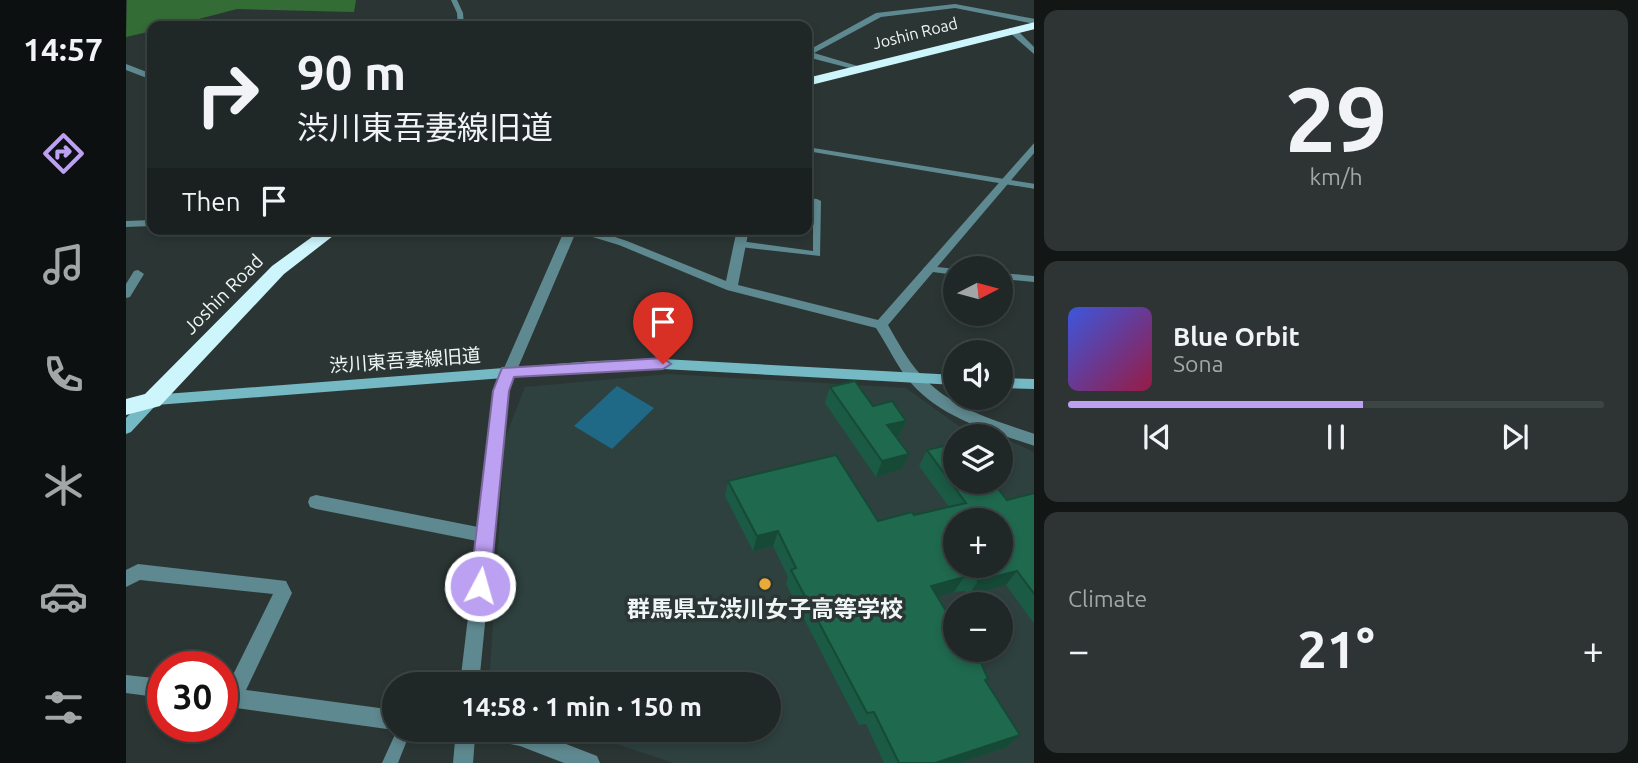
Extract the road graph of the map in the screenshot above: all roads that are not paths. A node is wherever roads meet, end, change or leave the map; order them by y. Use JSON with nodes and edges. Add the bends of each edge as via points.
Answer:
{"nodes":[{"id":1,"x":454,"y":0,"type":"edge"},
{"id":2,"x":947,"y":0,"type":"edge"},
{"id":3,"x":955,"y":6,"type":"junction"},
{"id":4,"x":1034,"y":8,"type":"edge"},
{"id":5,"x":461,"y":21,"type":"edge"},
{"id":6,"x":1034,"y":22,"type":"edge"},
{"id":7,"x":1012,"y":30,"type":"junction"},
{"id":8,"x":812,"y":51,"type":"edge"},
{"id":9,"x":1034,"y":53,"type":"edge"},
{"id":10,"x":812,"y":55,"type":"edge"},
{"id":11,"x":126,"y":67,"type":"edge"},
{"id":12,"x":858,"y":69,"type":"junction"},
{"id":13,"x":147,"y":75,"type":"edge"},
{"id":14,"x":812,"y":81,"type":"edge"},
{"id":15,"x":1034,"y":145,"type":"edge"},
{"id":16,"x":812,"y":150,"type":"edge"},
{"id":17,"x":1005,"y":182,"type":"junction"},
{"id":18,"x":1034,"y":187,"type":"edge"},
{"id":19,"x":812,"y":200,"type":"edge"},
{"id":20,"x":147,"y":217,"type":"edge"},
{"id":21,"x":147,"y":223,"type":"edge"},
{"id":22,"x":129,"y":224,"type":"edge"},
{"id":23,"x":326,"y":235,"type":"edge"},
{"id":24,"x":568,"y":235,"type":"edge"},
{"id":25,"x":598,"y":235,"type":"edge"},
{"id":26,"x":742,"y":235,"type":"edge"},
{"id":27,"x":740,"y":244,"type":"junction"},
{"id":28,"x":928,"y":269,"type":"junction"},
{"id":29,"x":943,"y":271,"type":"edge"},
{"id":30,"x":138,"y":274,"type":"dead end"},
{"id":31,"x":1013,"y":277,"type":"edge"},
{"id":32,"x":1034,"y":279,"type":"edge"},
{"id":33,"x":731,"y":287,"type":"junction"},
{"id":34,"x":126,"y":294,"type":"edge"},
{"id":35,"x":881,"y":325,"type":"junction"},
{"id":36,"x":508,"y":372,"type":"junction"},
{"id":37,"x":915,"y":378,"type":"junction"},
{"id":38,"x":943,"y":379,"type":"edge"},
{"id":39,"x":1013,"y":383,"type":"edge"},
{"id":40,"x":1034,"y":384,"type":"edge"},
{"id":41,"x":126,"y":399,"type":"edge"},
{"id":42,"x":152,"y":400,"type":"junction"},
{"id":43,"x":126,"y":407,"type":"edge"},
{"id":44,"x":126,"y":428,"type":"edge"},
{"id":45,"x":1034,"y":440,"type":"edge"},
{"id":46,"x":316,"y":502,"type":"dead end"},
{"id":47,"x":486,"y":536,"type":"junction"},
{"id":48,"x":126,"y":579,"type":"edge"},
{"id":49,"x":471,"y":672,"type":"edge"},
{"id":50,"x":238,"y":677,"type":"edge"},
{"id":51,"x":126,"y":684,"type":"edge"},
{"id":52,"x":147,"y":687,"type":"edge"},
{"id":53,"x":238,"y":699,"type":"edge"},
{"id":54,"x":382,"y":718,"type":"edge"},
{"id":55,"x":399,"y":742,"type":"edge"},
{"id":56,"x":465,"y":742,"type":"edge"},
{"id":57,"x":536,"y":742,"type":"edge"},
{"id":58,"x":390,"y":763,"type":"edge"},
{"id":59,"x":463,"y":763,"type":"edge"},
{"id":60,"x":590,"y":763,"type":"edge"}],
"edges":[{"from":1,"to":5,"type":"lane"},
{"from":2,"to":3,"type":"street"},
{"from":3,"to":6,"type":"street"},
{"from":3,"to":8,"type":"street","via":[[879,15]]},
{"from":4,"to":6,"type":"street","via":[[1028,15]]},
{"from":6,"to":7,"type":"highway","name":"Joshin Road"},
{"from":7,"to":9,"type":"street"},
{"from":7,"to":12,"type":"highway","name":"Joshin Road"},
{"from":10,"to":12,"type":"street"},
{"from":11,"to":13,"type":"street"},
{"from":12,"to":14,"type":"highway","name":"Joshin Road"},
{"from":15,"to":17,"type":"street"},
{"from":16,"to":17,"type":"lane"},
{"from":17,"to":18,"type":"lane"},
{"from":17,"to":28,"type":"street"},
{"from":19,"to":27,"type":"lane","via":[[817,201],[817,254]]},
{"from":20,"to":22,"type":"street"},
{"from":21,"to":22,"type":"street"},
{"from":23,"to":42,"type":"highway","name":"Joshin Road","via":[[278,270]]},
{"from":24,"to":36,"type":"street"},
{"from":25,"to":33,"type":"street"},
{"from":26,"to":27,"type":"street"},
{"from":27,"to":33,"type":"street"},
{"from":28,"to":29,"type":"lane"},
{"from":28,"to":35,"type":"street"},
{"from":30,"to":34,"type":"street"},
{"from":31,"to":32,"type":"lane"},
{"from":33,"to":35,"type":"street"},
{"from":35,"to":37,"type":"street"},
{"from":36,"to":37,"type":"street","name":"渋川東吾妻線旧道","via":[[663,364]]},
{"from":36,"to":42,"type":"street","name":"渋川東吾妻線旧道"},
{"from":36,"to":47,"type":"street","via":[[501,391]]},
{"from":37,"to":38,"type":"street","name":"渋川東吾妻線旧道"},
{"from":37,"to":45,"type":"street","via":[[954,411]]},
{"from":39,"to":40,"type":"street"},
{"from":41,"to":42,"type":"highway"},
{"from":42,"to":43,"type":"highway"},
{"from":42,"to":44,"type":"street"},
{"from":46,"to":47,"type":"street"},
{"from":47,"to":49,"type":"street"},
{"from":48,"to":50,"type":"street","via":[[138,572],[280,587],[283,593]]},
{"from":51,"to":52,"type":"street"},
{"from":53,"to":54,"type":"street"},
{"from":55,"to":58,"type":"lane"},
{"from":56,"to":59,"type":"street"},
{"from":57,"to":60,"type":"street"}]}
